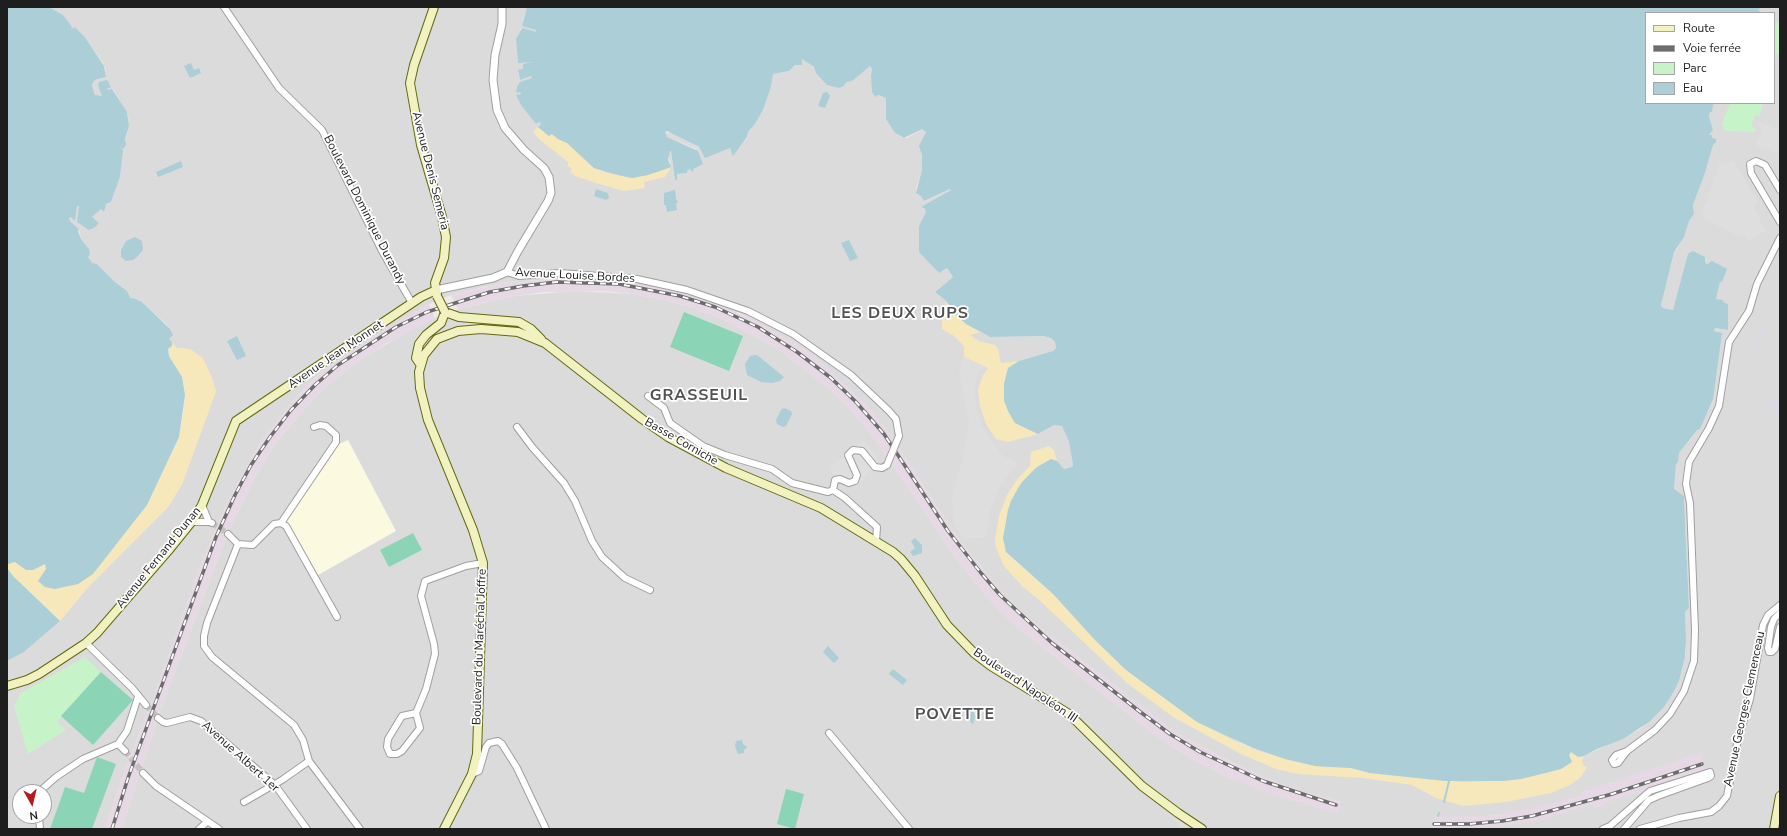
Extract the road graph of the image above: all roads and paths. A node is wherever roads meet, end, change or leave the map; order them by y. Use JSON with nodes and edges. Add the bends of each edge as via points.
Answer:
{"nodes":[{"id":1,"x":224,"y":7,"type":"edge"},
{"id":2,"x":434,"y":7,"type":"edge"},
{"id":3,"x":502,"y":7,"type":"edge"},
{"id":4,"x":1780,"y":190,"type":"edge"},
{"id":5,"x":1780,"y":222,"type":"edge"},
{"id":6,"x":1780,"y":238,"type":"edge"},
{"id":7,"x":507,"y":272,"type":"junction"},
{"id":8,"x":437,"y":293,"type":"junction"},
{"id":9,"x":412,"y":303,"type":"junction"},
{"id":10,"x":447,"y":315,"type":"junction"},
{"id":11,"x":505,"y":320,"type":"junction"},
{"id":12,"x":510,"y":331,"type":"junction"},
{"id":13,"x":545,"y":343,"type":"junction"},
{"id":14,"x":420,"y":364,"type":"junction"},
{"id":15,"x":648,"y":396,"type":"dead end"},
{"id":16,"x":236,"y":421,"type":"joint"},
{"id":17,"x":314,"y":427,"type":"dead end"},
{"id":18,"x":517,"y":427,"type":"dead end"},
{"id":19,"x":833,"y":490,"type":"junction"},
{"id":20,"x":202,"y":505,"type":"junction"},
{"id":21,"x":191,"y":522,"type":"junction"},
{"id":22,"x":281,"y":523,"type":"junction"},
{"id":23,"x":228,"y":534,"type":"tunnel mouth"},
{"id":24,"x":876,"y":541,"type":"junction"},
{"id":25,"x":238,"y":544,"type":"junction"},
{"id":26,"x":483,"y":563,"type":"junction"},
{"id":27,"x":915,"y":576,"type":"joint"},
{"id":28,"x":650,"y":590,"type":"dead end"},
{"id":29,"x":1780,"y":605,"type":"edge"},
{"id":30,"x":1780,"y":613,"type":"edge"},
{"id":31,"x":337,"y":617,"type":"dead end"},
{"id":32,"x":1780,"y":627,"type":"edge"},
{"id":33,"x":86,"y":643,"type":"junction"},
{"id":34,"x":7,"y":686,"type":"edge"},
{"id":35,"x":138,"y":697,"type":"junction"},
{"id":36,"x":146,"y":705,"type":"tunnel mouth"},
{"id":37,"x":416,"y":713,"type":"junction"},
{"id":38,"x":158,"y":718,"type":"tunnel mouth"},
{"id":39,"x":829,"y":733,"type":"dead end"},
{"id":40,"x":118,"y":744,"type":"junction"},
{"id":41,"x":125,"y":751,"type":"tunnel mouth"},
{"id":42,"x":1627,"y":751,"type":"dead end"},
{"id":43,"x":309,"y":761,"type":"junction"},
{"id":44,"x":143,"y":773,"type":"tunnel mouth"},
{"id":45,"x":472,"y":774,"type":"junction"},
{"id":46,"x":48,"y":784,"type":"edge"},
{"id":47,"x":275,"y":785,"type":"junction"},
{"id":48,"x":1780,"y":796,"type":"edge"},
{"id":49,"x":244,"y":802,"type":"dead end"},
{"id":50,"x":207,"y":822,"type":"junction"},
{"id":51,"x":199,"y":829,"type":"edge"},
{"id":52,"x":218,"y":829,"type":"edge"},
{"id":53,"x":307,"y":829,"type":"edge"},
{"id":54,"x":360,"y":829,"type":"edge"},
{"id":55,"x":444,"y":829,"type":"edge"},
{"id":56,"x":546,"y":829,"type":"edge"},
{"id":57,"x":909,"y":829,"type":"edge"},
{"id":58,"x":1202,"y":829,"type":"edge"},
{"id":59,"x":1603,"y":829,"type":"edge"},
{"id":60,"x":1624,"y":829,"type":"edge"},
{"id":61,"x":1640,"y":829,"type":"edge"},
{"id":62,"x":1774,"y":829,"type":"edge"}],
"edges":[{"from":1,"to":9,"type":"street","name":"Boulevard Dominique Durandy","via":[[279,88],[322,130],[382,250]]},
{"from":2,"to":8,"type":"main road","name":"Avenue Denis Semeria","via":[[410,83],[421,145],[446,237],[444,258],[436,283]]},
{"from":3,"to":7,"type":"street","via":[[502,24],[495,55],[495,103],[504,128],[544,168],[549,177],[551,193]]},
{"from":4,"to":5,"type":"street","via":[[1765,165],[1756,161],[1750,164],[1751,173]]},
{"from":6,"to":42,"type":"street","via":[[1757,284],[1749,311],[1730,342],[1719,406],[1689,462],[1687,487],[1690,503],[1696,647],[1694,661],[1684,691],[1670,714],[1655,730]]},
{"from":7,"to":8,"type":"street"},
{"from":7,"to":19,"type":"street","name":"Avenue Louise Bordes","bridge":true,"via":[[519,276],[560,273],[637,279],[687,290],[748,311],[793,334],[851,375],[896,419],[899,436],[887,465],[882,468],[875,467],[862,451],[853,450],[848,455],[857,475],[855,481],[849,483],[840,478],[835,480]]},
{"from":8,"to":9,"type":"main road","name":"Avenue Jean Monnet"},
{"from":8,"to":10,"type":"main road","bridge":true},
{"from":9,"to":16,"type":"main road","name":"Avenue Jean Monnet"},
{"from":10,"to":11,"type":"main road"},
{"from":10,"to":14,"type":"main road","name":"Boulevard du Maréchal Joffre","via":[[419,344],[416,358]]},
{"from":11,"to":12,"type":"main road","via":[[510,325]]},
{"from":11,"to":13,"type":"main road","via":[[525,325]]},
{"from":12,"to":13,"type":"main road","name":"Basse Corniche"},
{"from":12,"to":14,"type":"main road","name":"Basse Corniche","via":[[467,330],[445,335],[432,344]]},
{"from":13,"to":24,"type":"main road","name":"Basse Corniche","via":[[642,420],[668,437],[726,468],[821,508]]},
{"from":14,"to":26,"type":"main road","name":"Boulevard du Maréchal Joffre","via":[[419,379],[428,420],[474,530]]},
{"from":15,"to":19,"type":"street","via":[[664,408],[670,423],[703,446],[725,456],[772,469],[792,483],[828,492]]},
{"from":16,"to":20,"type":"main road","name":"Avenue Fernand Dunan"},
{"from":17,"to":22,"type":"street","via":[[326,426],[336,436],[336,442]]},
{"from":18,"to":28,"type":"street","via":[[564,483],[602,557],[625,578]]},
{"from":19,"to":24,"type":"street","via":[[877,527]]},
{"from":20,"to":21,"type":"main road","name":"Avenue Fernand Dunan"},
{"from":20,"to":21,"type":"street","via":[[210,522]]},
{"from":21,"to":33,"type":"main road","name":"Avenue Fernand Dunan"},
{"from":22,"to":25,"type":"street","via":[[274,524],[253,545]]},
{"from":22,"to":31,"type":"street","via":[[286,526]]},
{"from":23,"to":25,"type":"street"},
{"from":24,"to":27,"type":"main road","name":"Basse Corniche","via":[[901,559]]},
{"from":25,"to":43,"type":"street","via":[[207,623],[204,646],[212,657],[294,726],[303,740]]},
{"from":26,"to":37,"type":"street","via":[[466,566],[425,581],[421,596],[435,654],[426,689]]},
{"from":26,"to":45,"type":"main road","name":"Boulevard du Maréchal Joffre","via":[[477,754]]},
{"from":27,"to":58,"type":"main road","name":"Boulevard Napoléon III","via":[[947,624],[974,653],[1069,714],[1142,786]]},
{"from":29,"to":61,"type":"street","name":"Avenue Georges Clemenceau","via":[[1768,615],[1763,625],[1750,700],[1738,739],[1727,796],[1711,812]]},
{"from":30,"to":32,"type":"street","via":[[1771,627],[1769,652],[1775,649]]},
{"from":33,"to":34,"type":"main road","name":"Avenue Fernand Dunan","via":[[40,674]]},
{"from":33,"to":35,"type":"street"},
{"from":35,"to":36,"type":"street"},
{"from":35,"to":40,"type":"street","via":[[127,731]]},
{"from":37,"to":37,"type":"street","via":[[420,728],[402,751],[390,754],[387,747],[388,739],[402,716]]},
{"from":38,"to":47,"type":"street","name":"Avenue Albert 1er","via":[[167,723],[190,717],[201,721]]},
{"from":39,"to":57,"type":"street"},
{"from":40,"to":41,"type":"street"},
{"from":40,"to":46,"type":"street","via":[[83,759]]},
{"from":43,"to":47,"type":"street"},
{"from":43,"to":54,"type":"street"},
{"from":44,"to":50,"type":"street","via":[[156,786]]},
{"from":45,"to":55,"type":"main road","name":"Boulevard du Maréchal Joffre"},
{"from":45,"to":56,"type":"street","via":[[479,772],[489,743],[498,741],[517,768]]},
{"from":47,"to":49,"type":"street"},
{"from":47,"to":53,"type":"street","name":"Avenue Albert 1er"},
{"from":48,"to":62,"type":"main road"},
{"from":50,"to":51,"type":"street"},
{"from":50,"to":52,"type":"street"},
{"from":59,"to":60,"type":"street","name":"Avenue Georges Clemenceau","via":[[1610,826],[1650,791],[1710,772],[1711,776],[1708,778],[1649,800]]}]}
